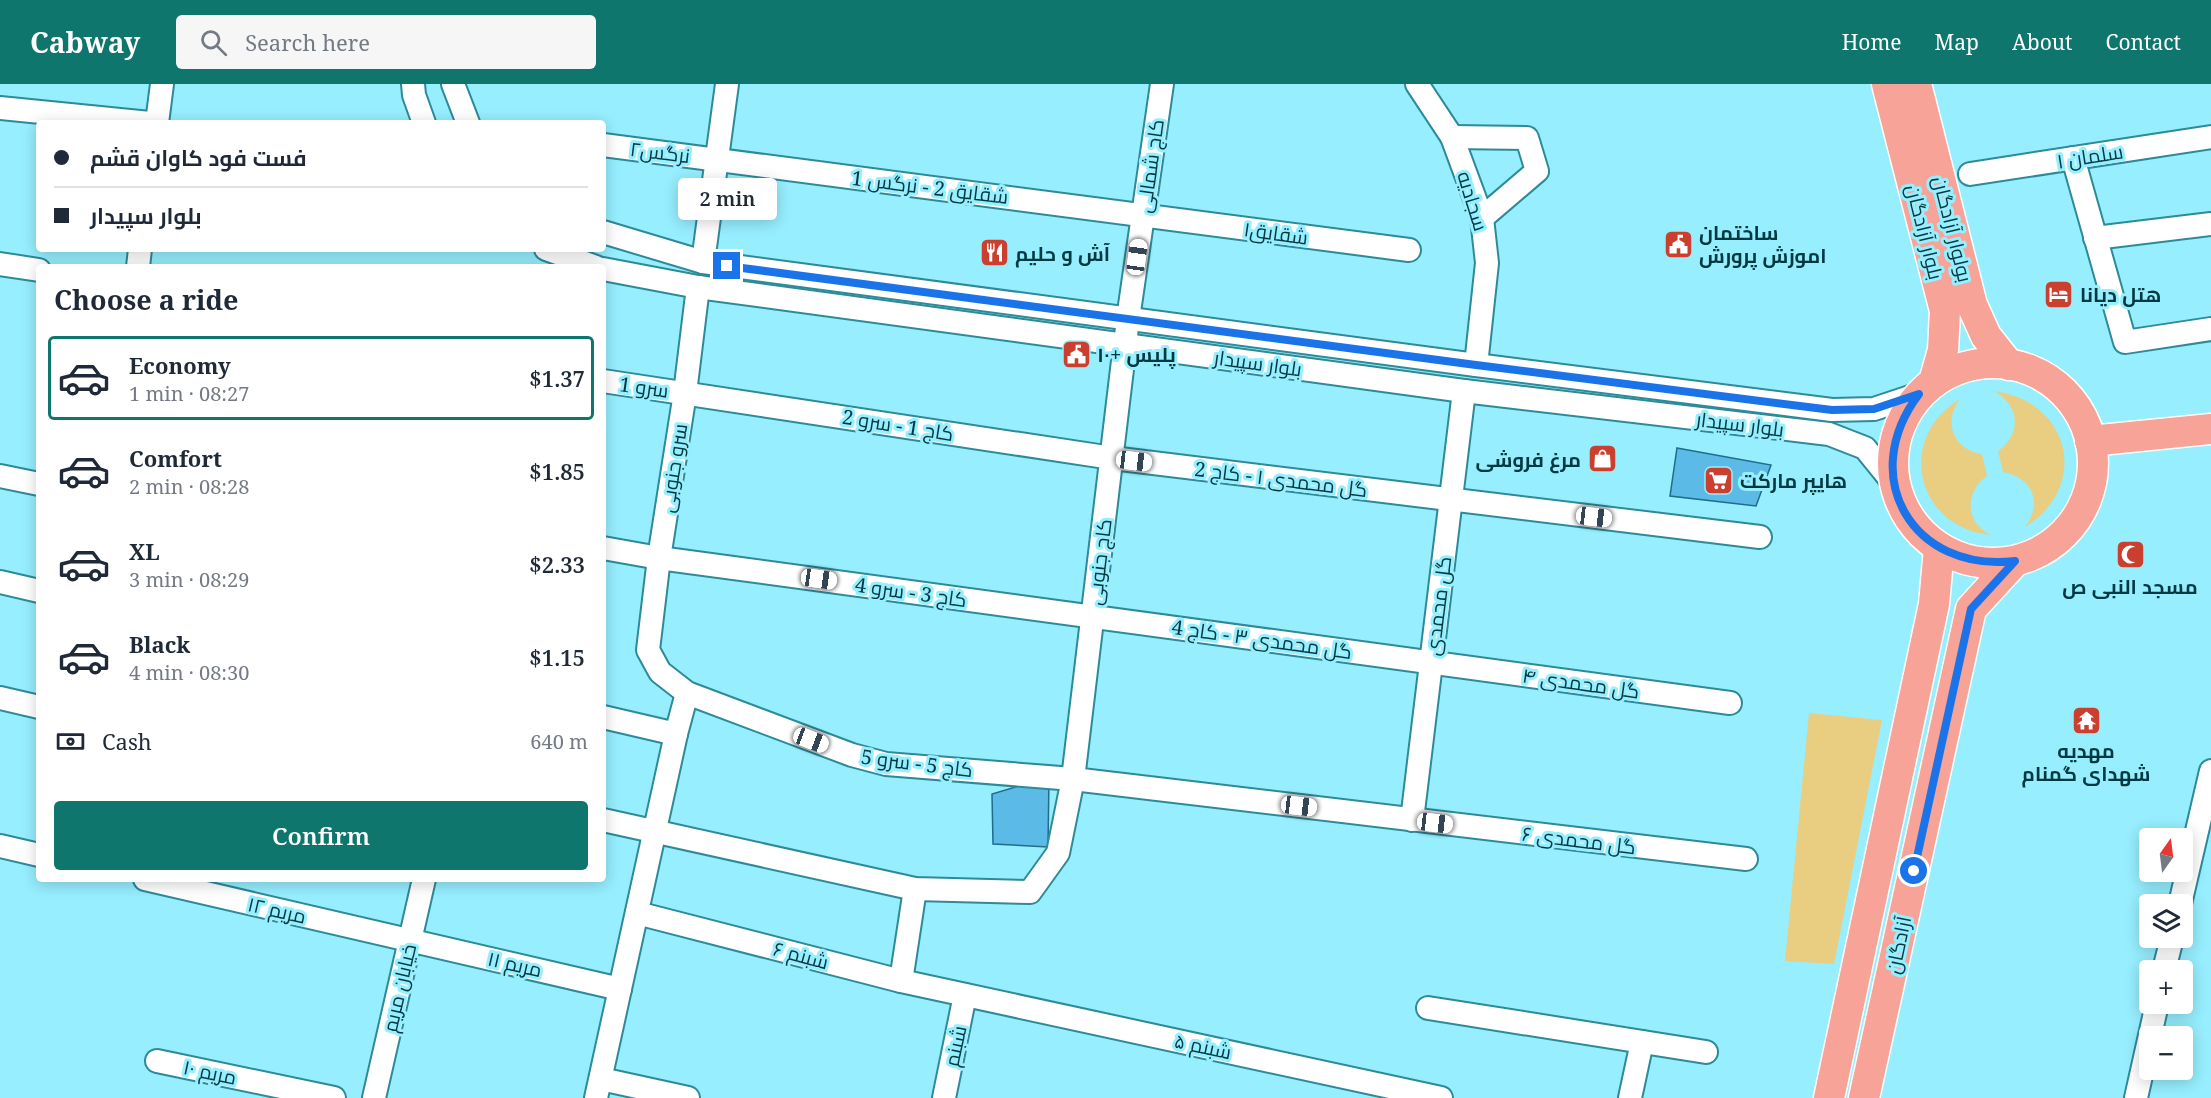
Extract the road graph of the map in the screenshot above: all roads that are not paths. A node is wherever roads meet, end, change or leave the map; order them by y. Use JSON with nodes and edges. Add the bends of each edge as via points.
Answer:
{"nodes":[{"id":1,"x":162,"y":84,"type":"edge"},
{"id":2,"x":453,"y":84,"type":"edge"},
{"id":3,"x":727,"y":84,"type":"edge"},
{"id":4,"x":1162,"y":84,"type":"edge"},
{"id":5,"x":1417,"y":84,"type":"edge"},
{"id":6,"x":1887,"y":84,"type":"edge"},
{"id":7,"x":1916,"y":84,"type":"edge"},
{"id":8,"x":410,"y":88,"type":"edge"},
{"id":9,"x":0,"y":108,"type":"edge"},
{"id":10,"x":120,"y":120,"type":"edge"},
{"id":11,"x":157,"y":120,"type":"edge"},
{"id":12,"x":423,"y":120,"type":"edge"},
{"id":13,"x":467,"y":120,"type":"edge"},
{"id":14,"x":1452,"y":137,"type":"junction"},
{"id":15,"x":2211,"y":137,"type":"edge"},
{"id":16,"x":606,"y":145,"type":"edge"},
{"id":17,"x":2073,"y":158,"type":"junction"},
{"id":18,"x":716,"y":160,"type":"junction"},
{"id":19,"x":1970,"y":174,"type":"dead end"},
{"id":20,"x":1143,"y":215,"type":"junction"},
{"id":21,"x":1482,"y":218,"type":"junction"},
{"id":22,"x":2211,"y":224,"type":"edge"},
{"id":23,"x":606,"y":233,"type":"edge"},
{"id":24,"x":2095,"y":238,"type":"junction"},
{"id":25,"x":1409,"y":250,"type":"dead end"},
{"id":26,"x":554,"y":252,"type":"edge"},
{"id":27,"x":703,"y":262,"type":"junction"},
{"id":28,"x":0,"y":264,"type":"edge"},
{"id":29,"x":588,"y":264,"type":"edge"},
{"id":30,"x":606,"y":269,"type":"edge"},
{"id":31,"x":36,"y":270,"type":"edge"},
{"id":32,"x":698,"y":287,"type":"junction"},
{"id":33,"x":1128,"y":319,"type":"junction"},
{"id":34,"x":2211,"y":329,"type":"edge"},
{"id":35,"x":1125,"y":345,"type":"junction"},
{"id":36,"x":1476,"y":365,"type":"junction"},
{"id":37,"x":2009,"y":365,"type":"junction"},
{"id":38,"x":606,"y":381,"type":"edge"},
{"id":39,"x":1927,"y":388,"type":"junction"},
{"id":40,"x":1464,"y":391,"type":"junction"},
{"id":41,"x":685,"y":393,"type":"junction"},
{"id":42,"x":2211,"y":429,"type":"edge"},
{"id":43,"x":2091,"y":441,"type":"junction"},
{"id":44,"x":1112,"y":458,"type":"junction"},
{"id":45,"x":0,"y":476,"type":"edge"},
{"id":46,"x":36,"y":483,"type":"edge"},
{"id":47,"x":1895,"y":485,"type":"junction"},
{"id":48,"x":1451,"y":499,"type":"junction"},
{"id":49,"x":1760,"y":537,"type":"dead end"},
{"id":50,"x":1939,"y":548,"type":"junction"},
{"id":51,"x":606,"y":549,"type":"edge"},
{"id":52,"x":659,"y":558,"type":"junction"},
{"id":53,"x":2015,"y":561,"type":"junction"},
{"id":54,"x":0,"y":582,"type":"edge"},
{"id":55,"x":36,"y":590,"type":"edge"},
{"id":56,"x":1093,"y":616,"type":"junction"},
{"id":57,"x":648,"y":650,"type":"joint"},
{"id":58,"x":1431,"y":663,"type":"junction"},
{"id":59,"x":687,"y":693,"type":"junction"},
{"id":60,"x":0,"y":698,"type":"edge"},
{"id":61,"x":1730,"y":703,"type":"dead end"},
{"id":62,"x":36,"y":705,"type":"edge"},
{"id":63,"x":606,"y":718,"type":"edge"},
{"id":64,"x":676,"y":734,"type":"junction"},
{"id":65,"x":2211,"y":771,"type":"edge"},
{"id":66,"x":1073,"y":778,"type":"junction"},
{"id":67,"x":1412,"y":820,"type":"junction"},
{"id":68,"x":606,"y":821,"type":"edge"},
{"id":69,"x":655,"y":832,"type":"junction"},
{"id":70,"x":0,"y":846,"type":"edge"},
{"id":71,"x":36,"y":854,"type":"edge"},
{"id":72,"x":1746,"y":859,"type":"dead end"},
{"id":73,"x":158,"y":882,"type":"edge"},
{"id":74,"x":423,"y":882,"type":"edge"},
{"id":75,"x":915,"y":889,"type":"junction"},
{"id":76,"x":2182,"y":894,"type":"edge"},
{"id":77,"x":637,"y":913,"type":"junction"},
{"id":78,"x":410,"y":940,"type":"junction"},
{"id":79,"x":901,"y":981,"type":"junction"},
{"id":80,"x":620,"y":989,"type":"junction"},
{"id":81,"x":965,"y":995,"type":"junction"},
{"id":82,"x":1428,"y":1008,"type":"dead end"},
{"id":83,"x":2155,"y":1014,"type":"edge"},
{"id":84,"x":1642,"y":1042,"type":"junction"},
{"id":85,"x":1706,"y":1052,"type":"dead end"},
{"id":86,"x":157,"y":1061,"type":"dead end"},
{"id":87,"x":598,"y":1088,"type":"edge"},
{"id":88,"x":334,"y":1098,"type":"edge"},
{"id":89,"x":374,"y":1098,"type":"edge"},
{"id":90,"x":688,"y":1098,"type":"edge"},
{"id":91,"x":944,"y":1098,"type":"edge"},
{"id":92,"x":1441,"y":1098,"type":"edge"},
{"id":93,"x":1630,"y":1098,"type":"edge"},
{"id":94,"x":1829,"y":1098,"type":"edge"},
{"id":95,"x":1864,"y":1098,"type":"edge"},
{"id":96,"x":2136,"y":1098,"type":"edge"}],
"edges":[{"from":1,"to":11,"type":"street"},
{"from":2,"to":13,"type":"street"},
{"from":3,"to":18,"type":"street"},
{"from":4,"to":20,"type":"street","name":"کاج شمالی"},
{"from":5,"to":14,"type":"street","name":"سجادیه"},
{"from":6,"to":39,"type":"main road","name":"بلوار آزادگان","via":[[1945,311],[1943,350]]},
{"from":7,"to":37,"type":"main road","name":"بولوار آزادگان","via":[[1972,305],[1986,336]]},
{"from":8,"to":12,"type":"street"},
{"from":9,"to":10,"type":"street"},
{"from":14,"to":21,"type":"street","name":"سجادیه"},
{"from":14,"to":21,"type":"street","via":[[1527,138],[1537,171]]},
{"from":15,"to":17,"type":"street","name":"سلمان ۱"},
{"from":16,"to":18,"type":"street","name":"نرگس۲"},
{"from":17,"to":19,"type":"street","name":"سلمان ۱"},
{"from":17,"to":24,"type":"street"},
{"from":18,"to":20,"type":"street","name":"شقایق 2 - نرگس 1"},
{"from":18,"to":27,"type":"street"},
{"from":20,"to":25,"type":"street","name":"شقایق۱"},
{"from":20,"to":33,"type":"street","name":"کاج شمالی"},
{"from":21,"to":36,"type":"street","name":"سجادیه","via":[[1487,262]]},
{"from":22,"to":24,"type":"street"},
{"from":23,"to":27,"type":"street","name":"بلوار سپیدار"},
{"from":24,"to":34,"type":"street","via":[[2125,342]]},
{"from":26,"to":29,"type":"street"},
{"from":27,"to":33,"type":"street","name":"بلوار سپیدار"},
{"from":28,"to":31,"type":"street"},
{"from":30,"to":32,"type":"street","name":"بلوار سپیدار"},
{"from":32,"to":35,"type":"street","name":"بلوار سپیدار"},
{"from":32,"to":41,"type":"street","name":"سرو جنوبی"},
{"from":33,"to":35,"type":"street","name":"کاج شمالی"},
{"from":33,"to":36,"type":"street","name":"بلوار سپیدار"},
{"from":35,"to":40,"type":"street","name":"بلوار سپیدار"},
{"from":35,"to":44,"type":"street","name":"کاج جنوبی"},
{"from":36,"to":39,"type":"street","name":"بلوار سپیدار","via":[[1832,410],[1874,409]]},
{"from":37,"to":39,"type":"main road","via":[[1970,366],[1951,372]]},
{"from":37,"to":43,"type":"main road","via":[[2046,379],[2061,391],[2074,406]]},
{"from":38,"to":41,"type":"street","name":"سرو 1"},
{"from":39,"to":47,"type":"main road","via":[[1908,410],[1893,446]]},
{"from":40,"to":47,"type":"street","name":"بلوار سپیدار","via":[[1829,434],[1865,448]]},
{"from":40,"to":48,"type":"street","name":"گل محمدی"},
{"from":41,"to":44,"type":"street","name":"کاج 1 - سرو 2"},
{"from":41,"to":52,"type":"street","name":"سرو جنوبی"},
{"from":42,"to":43,"type":"main road"},
{"from":43,"to":53,"type":"main road","via":[[2091,480],[2078,517],[2051,545]]},
{"from":44,"to":48,"type":"street","name":"گل محمدی ۱ - کاج 2"},
{"from":44,"to":56,"type":"street","name":"کاج جنوبی"},
{"from":45,"to":46,"type":"street"},
{"from":47,"to":50,"type":"main road","via":[[1911,521]]},
{"from":48,"to":49,"type":"street","name":"گل محمدی ۱ - کاج 2"},
{"from":48,"to":58,"type":"street","name":"گل محمدی"},
{"from":50,"to":53,"type":"main road","via":[[1976,562]]},
{"from":50,"to":94,"type":"main road","name":"آزادگان","via":[[1935,604]]},
{"from":51,"to":52,"type":"street","name":"کاج 3 - سرو 4"},
{"from":52,"to":56,"type":"street","name":"کاج 3 - سرو 4"},
{"from":52,"to":57,"type":"street","name":"سرو جنوبی"},
{"from":53,"to":95,"type":"main road","name":"آزادگان","via":[[1971,609]]},
{"from":54,"to":55,"type":"street"},
{"from":56,"to":58,"type":"street","name":"گل محمدی ۳ - کاج 4"},
{"from":56,"to":66,"type":"street","name":"کاج جنوبی"},
{"from":57,"to":59,"type":"street","name":"کاج 5 - سرو 5","via":[[660,672]]},
{"from":58,"to":61,"type":"street","name":"گل محمدی ۴"},
{"from":58,"to":67,"type":"street","name":"گل محمدی"},
{"from":59,"to":64,"type":"street"},
{"from":59,"to":66,"type":"street","name":"کاج 5 - سرو 5","via":[[886,764]]},
{"from":60,"to":62,"type":"street"},
{"from":63,"to":64,"type":"street"},
{"from":64,"to":69,"type":"street"},
{"from":65,"to":76,"type":"street"},
{"from":66,"to":67,"type":"street","name":"کاج 5 - سرو 5"},
{"from":66,"to":75,"type":"street","name":"کاج جنوبی","via":[[1058,853],[1030,892]]},
{"from":67,"to":72,"type":"street","name":"گل محمدی ۶"},
{"from":68,"to":69,"type":"street"},
{"from":69,"to":75,"type":"street"},
{"from":69,"to":77,"type":"street"},
{"from":70,"to":71,"type":"street"},
{"from":73,"to":78,"type":"street","name":"مریم ۱۲"},
{"from":74,"to":78,"type":"street","name":"خیابان مریم"},
{"from":75,"to":79,"type":"street"},
{"from":77,"to":79,"type":"street","name":"شبنم ۶"},
{"from":77,"to":80,"type":"street"},
{"from":78,"to":80,"type":"street","name":"مریم ۱۱"},
{"from":78,"to":89,"type":"street","name":"خیابان مریم"},
{"from":79,"to":81,"type":"street","name":"شبنم ۶"},
{"from":80,"to":87,"type":"street"},
{"from":81,"to":91,"type":"street","name":"شبنم"},
{"from":81,"to":92,"type":"street","name":"شبنم ۵"},
{"from":82,"to":84,"type":"street"},
{"from":83,"to":96,"type":"street"},
{"from":84,"to":85,"type":"street"},
{"from":84,"to":93,"type":"street"},
{"from":86,"to":88,"type":"street","name":"مریم ۱۰"},
{"from":87,"to":90,"type":"street"}]}
